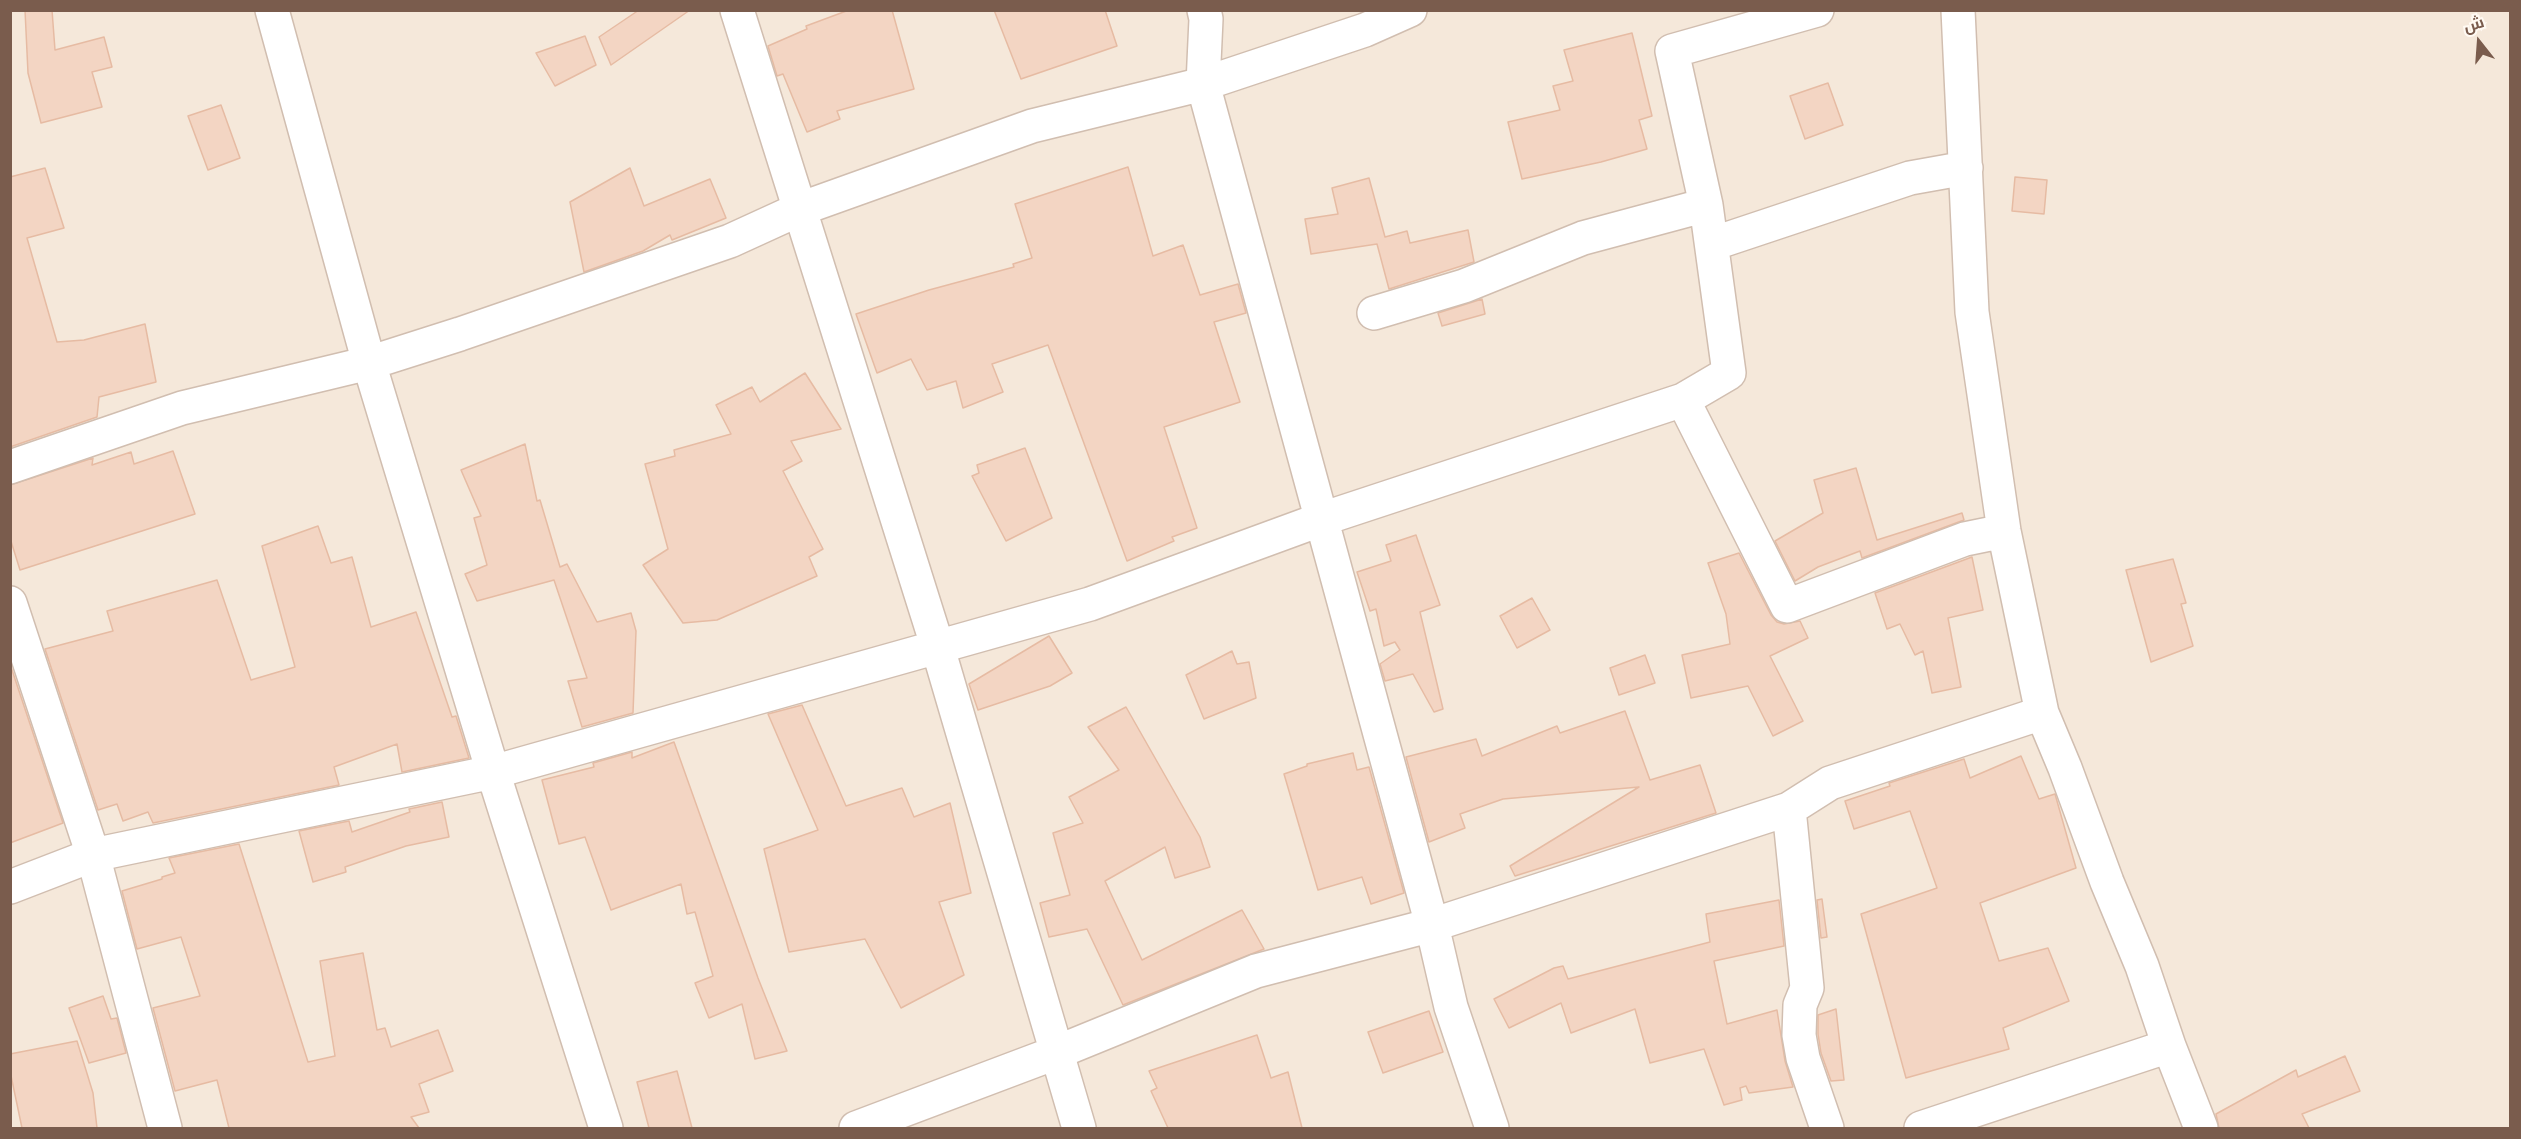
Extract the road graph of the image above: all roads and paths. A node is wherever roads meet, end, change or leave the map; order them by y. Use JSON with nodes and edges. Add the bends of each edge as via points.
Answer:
{"nodes":[{"id":1,"x":272,"y":10,"type":"edge"},
{"id":2,"x":737,"y":10,"type":"edge"},
{"id":3,"x":1204,"y":10,"type":"edge"},
{"id":4,"x":1410,"y":10,"type":"edge"},
{"id":5,"x":1817,"y":10,"type":"edge"},
{"id":6,"x":1958,"y":10,"type":"edge"},
{"id":7,"x":1203,"y":84,"type":"junction"},
{"id":8,"x":1966,"y":168,"type":"junction"},
{"id":9,"x":1706,"y":205,"type":"junction"},
{"id":10,"x":801,"y":209,"type":"junction"},
{"id":11,"x":1712,"y":244,"type":"junction"},
{"id":12,"x":1374,"y":313,"type":"dead end"},
{"id":13,"x":369,"y":363,"type":"junction"},
{"id":14,"x":1683,"y":400,"type":"junction"},
{"id":15,"x":10,"y":467,"type":"edge"},
{"id":16,"x":1322,"y":519,"type":"junction"},
{"id":17,"x":2004,"y":531,"type":"junction"},
{"id":18,"x":10,"y":603,"type":"edge"},
{"id":19,"x":937,"y":645,"type":"junction"},
{"id":20,"x":2042,"y":713,"type":"junction"},
{"id":21,"x":493,"y":772,"type":"junction"},
{"id":22,"x":1789,"y":809,"type":"junction"},
{"id":23,"x":93,"y":855,"type":"junction"},
{"id":24,"x":10,"y":887,"type":"edge"},
{"id":25,"x":1432,"y":925,"type":"junction"},
{"id":26,"x":2169,"y":1046,"type":"junction"},
{"id":27,"x":1054,"y":1053,"type":"junction"},
{"id":28,"x":165,"y":1128,"type":"edge"},
{"id":29,"x":606,"y":1128,"type":"edge"},
{"id":30,"x":856,"y":1128,"type":"edge"},
{"id":31,"x":1078,"y":1128,"type":"edge"},
{"id":32,"x":1492,"y":1128,"type":"edge"},
{"id":33,"x":1827,"y":1128,"type":"edge"},
{"id":34,"x":1922,"y":1128,"type":"edge"},
{"id":35,"x":2201,"y":1128,"type":"edge"}],
"edges":[{"from":1,"to":13,"type":"street"},
{"from":2,"to":10,"type":"street"},
{"from":3,"to":7,"type":"street"},
{"from":4,"to":7,"type":"street","via":[[1365,30]]},
{"from":5,"to":9,"type":"street","via":[[1672,51]]},
{"from":6,"to":8,"type":"street"},
{"from":7,"to":10,"type":"street","via":[[1032,126]]},
{"from":7,"to":16,"type":"street"},
{"from":8,"to":11,"type":"street","via":[[1910,178]]},
{"from":8,"to":17,"type":"street","via":[[1972,312]]},
{"from":9,"to":11,"type":"street"},
{"from":9,"to":12,"type":"street","via":[[1583,238],[1464,286]]},
{"from":10,"to":13,"type":"street","via":[[730,241]]},
{"from":10,"to":19,"type":"street"},
{"from":11,"to":14,"type":"street","via":[[1730,373]]},
{"from":13,"to":15,"type":"street","via":[[182,408]]},
{"from":13,"to":21,"type":"street"},
{"from":14,"to":16,"type":"street"},
{"from":14,"to":17,"type":"street","via":[[1787,606],[1965,539]]},
{"from":16,"to":19,"type":"street","via":[[1090,604]]},
{"from":16,"to":25,"type":"street"},
{"from":17,"to":20,"type":"street"},
{"from":18,"to":23,"type":"street"},
{"from":19,"to":21,"type":"street"},
{"from":19,"to":27,"type":"street"},
{"from":20,"to":22,"type":"street","via":[[1830,783]]},
{"from":20,"to":26,"type":"street","via":[[2142,966]]},
{"from":21,"to":23,"type":"street"},
{"from":21,"to":29,"type":"street"},
{"from":22,"to":25,"type":"street"},
{"from":22,"to":33,"type":"street","via":[[1807,988],[1800,1005],[1798,1035]]},
{"from":23,"to":24,"type":"street"},
{"from":23,"to":28,"type":"street"},
{"from":25,"to":27,"type":"street","via":[[1256,970]]},
{"from":25,"to":32,"type":"street","via":[[1451,1008]]},
{"from":26,"to":34,"type":"street"},
{"from":26,"to":35,"type":"street"},
{"from":27,"to":30,"type":"street"},
{"from":27,"to":31,"type":"street"}]}
